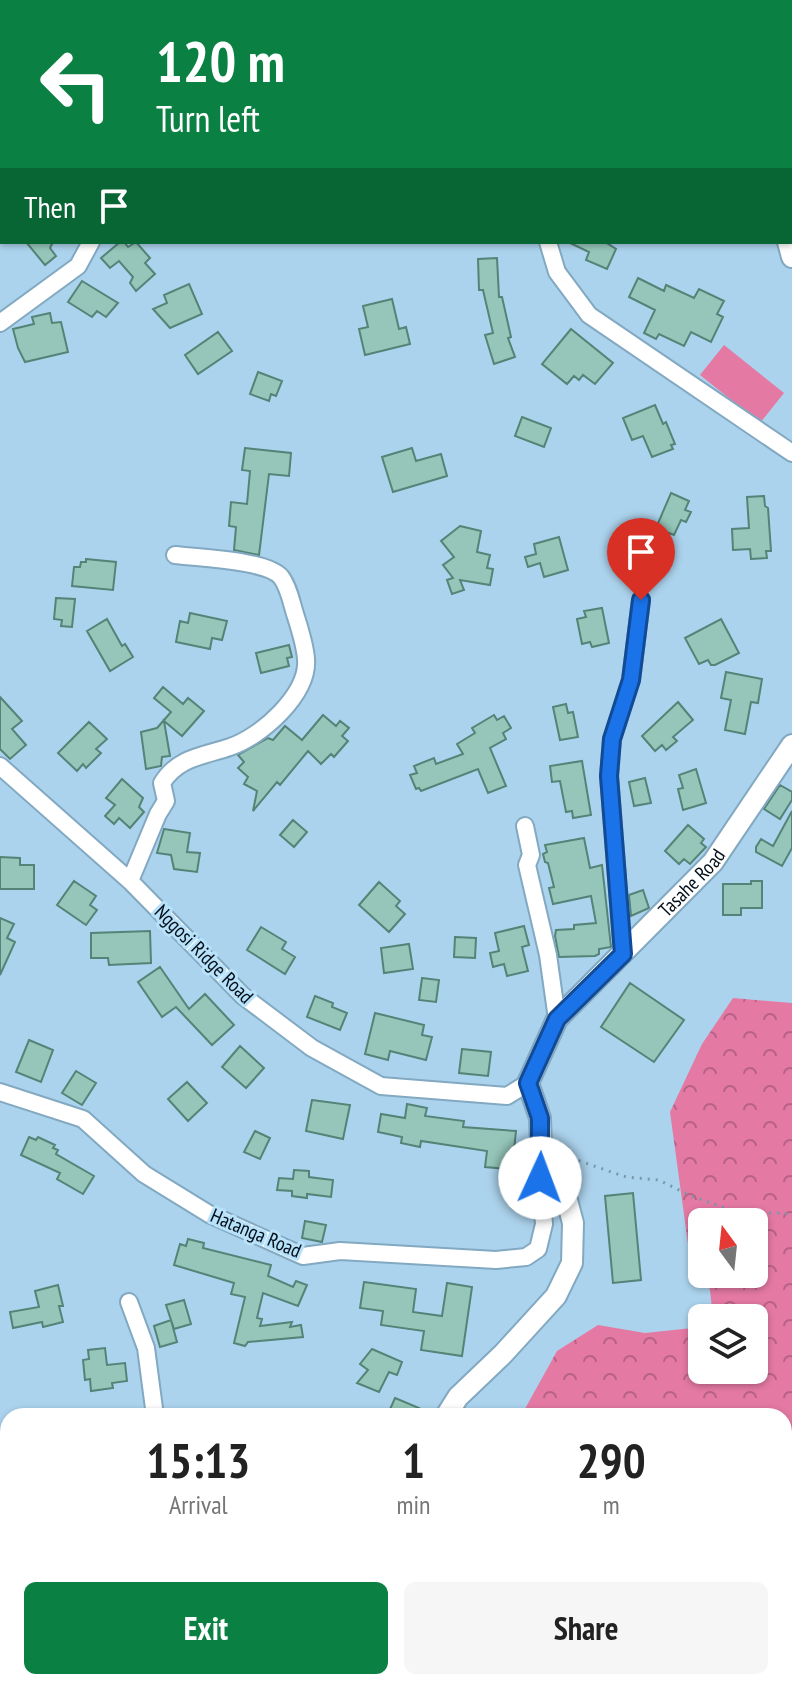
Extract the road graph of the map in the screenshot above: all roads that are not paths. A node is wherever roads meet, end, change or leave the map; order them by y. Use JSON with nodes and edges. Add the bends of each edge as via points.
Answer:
{"nodes":[{"id":1,"x":90,"y":244,"type":"edge"},
{"id":2,"x":549,"y":244,"type":"edge"},
{"id":3,"x":0,"y":323,"type":"edge"},
{"id":4,"x":792,"y":453,"type":"edge"},
{"id":5,"x":175,"y":555,"type":"dead end"},
{"id":6,"x":641,"y":600,"type":"dead end"},
{"id":7,"x":792,"y":745,"type":"edge"},
{"id":8,"x":0,"y":766,"type":"edge"},
{"id":9,"x":525,"y":826,"type":"dead end"},
{"id":10,"x":130,"y":881,"type":"junction"},
{"id":11,"x":623,"y":954,"type":"junction"},
{"id":12,"x":557,"y":1019,"type":"junction"},
{"id":13,"x":528,"y":1083,"type":"junction"},
{"id":14,"x":0,"y":1092,"type":"edge"},
{"id":15,"x":541,"y":1147,"type":"junction"},
{"id":16,"x":129,"y":1302,"type":"dead end"},
{"id":17,"x":154,"y":1408,"type":"edge"},
{"id":18,"x":451,"y":1408,"type":"edge"}],
"edges":[{"from":1,"to":3,"type":"street","via":[[78,266]]},
{"from":2,"to":4,"type":"street","via":[[557,272],[589,315]]},
{"from":5,"to":10,"type":"street","via":[[270,568],[282,578],[307,661],[300,686],[269,725],[233,746],[191,757],[169,771],[162,783],[166,801]]},
{"from":6,"to":11,"type":"street","via":[[631,680],[612,739],[609,776]]},
{"from":7,"to":11,"type":"street","name":"Tasahe Road","via":[[713,862]]},
{"from":8,"to":10,"type":"street","name":"Nggosi Ridge Road"},
{"from":9,"to":12,"type":"street","via":[[531,855],[527,865]]},
{"from":10,"to":13,"type":"street","name":"Nggosi Ridge Road","via":[[243,996],[312,1048],[381,1086],[507,1096]]},
{"from":11,"to":12,"type":"street","name":"Tasahe Road"},
{"from":12,"to":13,"type":"street","name":"Tasahe Road"},
{"from":13,"to":15,"type":"street","via":[[540,1118]]},
{"from":14,"to":15,"type":"street","name":"Hatanga Road","via":[[83,1119],[144,1174],[209,1214],[303,1256],[340,1251],[526,1257],[538,1249],[544,1224]]},
{"from":15,"to":18,"type":"street","via":[[559,1170],[566,1196],[573,1223],[572,1263],[556,1296]]},
{"from":16,"to":17,"type":"street","via":[[146,1348]]}]}
